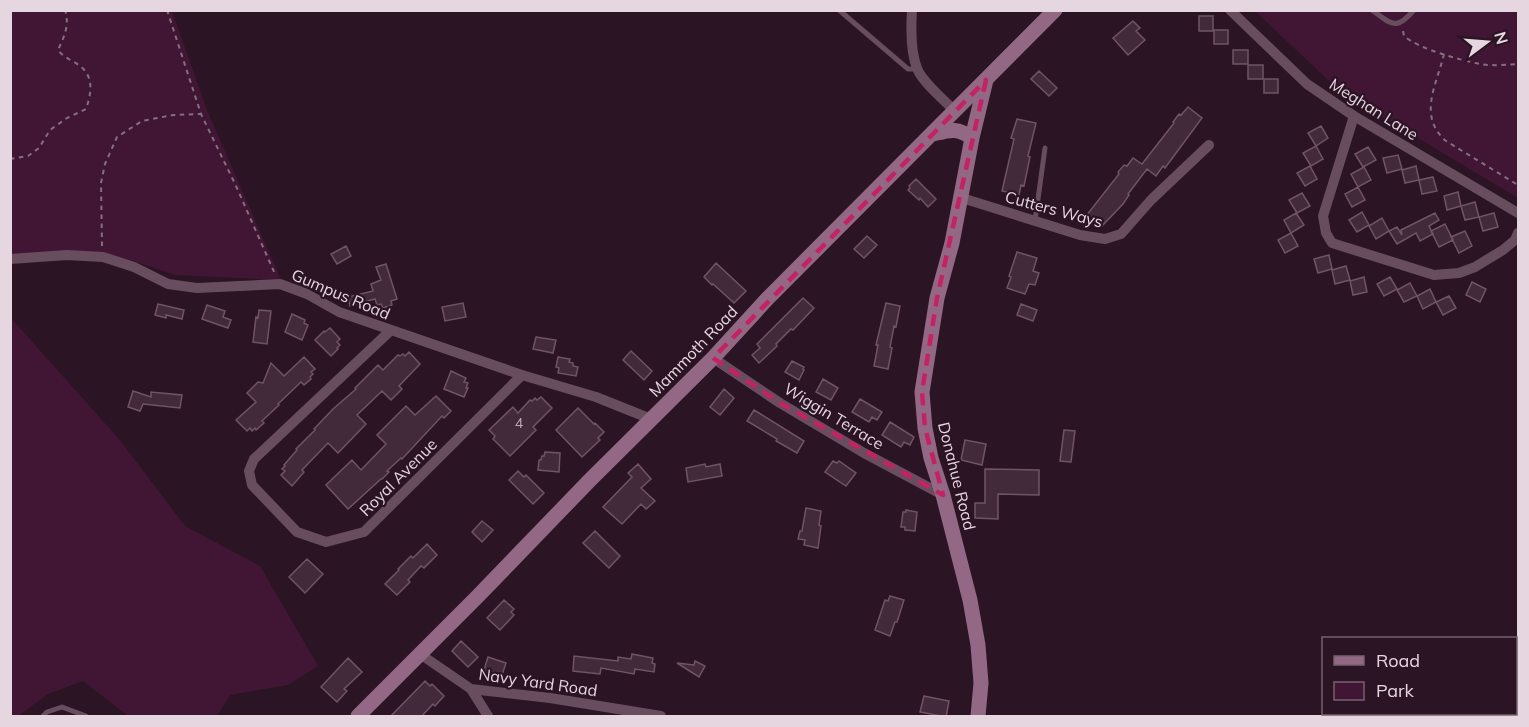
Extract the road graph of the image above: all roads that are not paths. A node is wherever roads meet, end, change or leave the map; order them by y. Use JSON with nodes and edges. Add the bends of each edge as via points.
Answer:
{"nodes":[{"id":1,"x":839,"y":10,"type":"edge"},
{"id":2,"x":912,"y":10,"type":"edge"},
{"id":3,"x":1054,"y":10,"type":"edge"},
{"id":4,"x":1230,"y":10,"type":"edge"},
{"id":5,"x":1372,"y":10,"type":"edge"},
{"id":6,"x":1414,"y":10,"type":"edge"},
{"id":7,"x":917,"y":69,"type":"junction"},
{"id":8,"x":986,"y":80,"type":"junction"},
{"id":9,"x":955,"y":111,"type":"junction"},
{"id":10,"x":1354,"y":116,"type":"junction"},
{"id":11,"x":933,"y":134,"type":"junction"},
{"id":12,"x":972,"y":138,"type":"junction"},
{"id":13,"x":1209,"y":145,"type":"dead end"},
{"id":14,"x":1045,"y":148,"type":"dead end"},
{"id":15,"x":962,"y":198,"type":"junction"},
{"id":16,"x":1518,"y":213,"type":"edge"},
{"id":17,"x":1035,"y":221,"type":"junction"},
{"id":18,"x":1518,"y":233,"type":"edge"},
{"id":19,"x":10,"y":259,"type":"edge"},
{"id":20,"x":390,"y":331,"type":"junction"},
{"id":21,"x":713,"y":358,"type":"junction"},
{"id":22,"x":522,"y":375,"type":"junction"},
{"id":23,"x":651,"y":419,"type":"junction"},
{"id":24,"x":943,"y":495,"type":"junction"},
{"id":25,"x":420,"y":654,"type":"junction"},
{"id":26,"x":471,"y":689,"type":"junction"},
{"id":27,"x":43,"y":717,"type":"edge"},
{"id":28,"x":86,"y":717,"type":"edge"},
{"id":29,"x":358,"y":717,"type":"edge"},
{"id":30,"x":488,"y":717,"type":"edge"},
{"id":31,"x":661,"y":717,"type":"edge"},
{"id":32,"x":978,"y":717,"type":"edge"}],
"edges":[{"from":1,"to":7,"type":"lane","via":[[908,69]]},
{"from":2,"to":7,"type":"street"},
{"from":3,"to":8,"type":"main road","name":"Mammoth Road"},
{"from":4,"to":10,"type":"street","name":"Meghan Lane","via":[[1307,84]]},
{"from":5,"to":6,"type":"lane","via":[[1394,24]]},
{"from":7,"to":9,"type":"street"},
{"from":8,"to":9,"type":"main road","name":"Mammoth Road"},
{"from":8,"to":12,"type":"main road","name":"Donahue Road"},
{"from":9,"to":11,"type":"main road","name":"Mammoth Road"},
{"from":10,"to":16,"type":"street","name":"Meghan Lane"},
{"from":10,"to":18,"type":"street","via":[[1323,216],[1332,243],[1434,275],[1460,273],[1474,267],[1503,250]]},
{"from":11,"to":12,"type":"main road","via":[[960,130]]},
{"from":11,"to":21,"type":"main road","name":"Mammoth Road"},
{"from":12,"to":15,"type":"main road","name":"Donahue Road"},
{"from":13,"to":17,"type":"street","name":"Cutters Ways","via":[[1121,234],[1105,239],[1080,236]]},
{"from":14,"to":17,"type":"lane"},
{"from":15,"to":17,"type":"street","name":"Cutters Ways"},
{"from":15,"to":24,"type":"main road","name":"Donahue Road","via":[[937,298],[922,392],[931,458]]},
{"from":19,"to":20,"type":"street","name":"Gumpus Road","via":[[103,257],[168,284],[197,288],[280,284]]},
{"from":20,"to":22,"type":"street","name":"Gumpus Road"},
{"from":20,"to":22,"type":"street","name":"Royal Avenue","via":[[254,459],[249,471],[252,485],[297,532],[326,542],[364,532]]},
{"from":21,"to":23,"type":"main road","name":"Mammoth Road"},
{"from":21,"to":24,"type":"street","name":"Wiggin Terrace","via":[[789,409]]},
{"from":22,"to":23,"type":"street","name":"Gumpus Road","via":[[596,397]]},
{"from":23,"to":25,"type":"main road","name":"Mammoth Road"},
{"from":24,"to":32,"type":"main road","name":"Donahue Road","via":[[978,645]]},
{"from":25,"to":26,"type":"street","name":"Navy Yard Road"},
{"from":25,"to":29,"type":"main road","name":"Mammoth Road"},
{"from":26,"to":30,"type":"street"},
{"from":26,"to":31,"type":"street","name":"Navy Yard Road"},
{"from":27,"to":28,"type":"lane","via":[[62,707]]}]}
